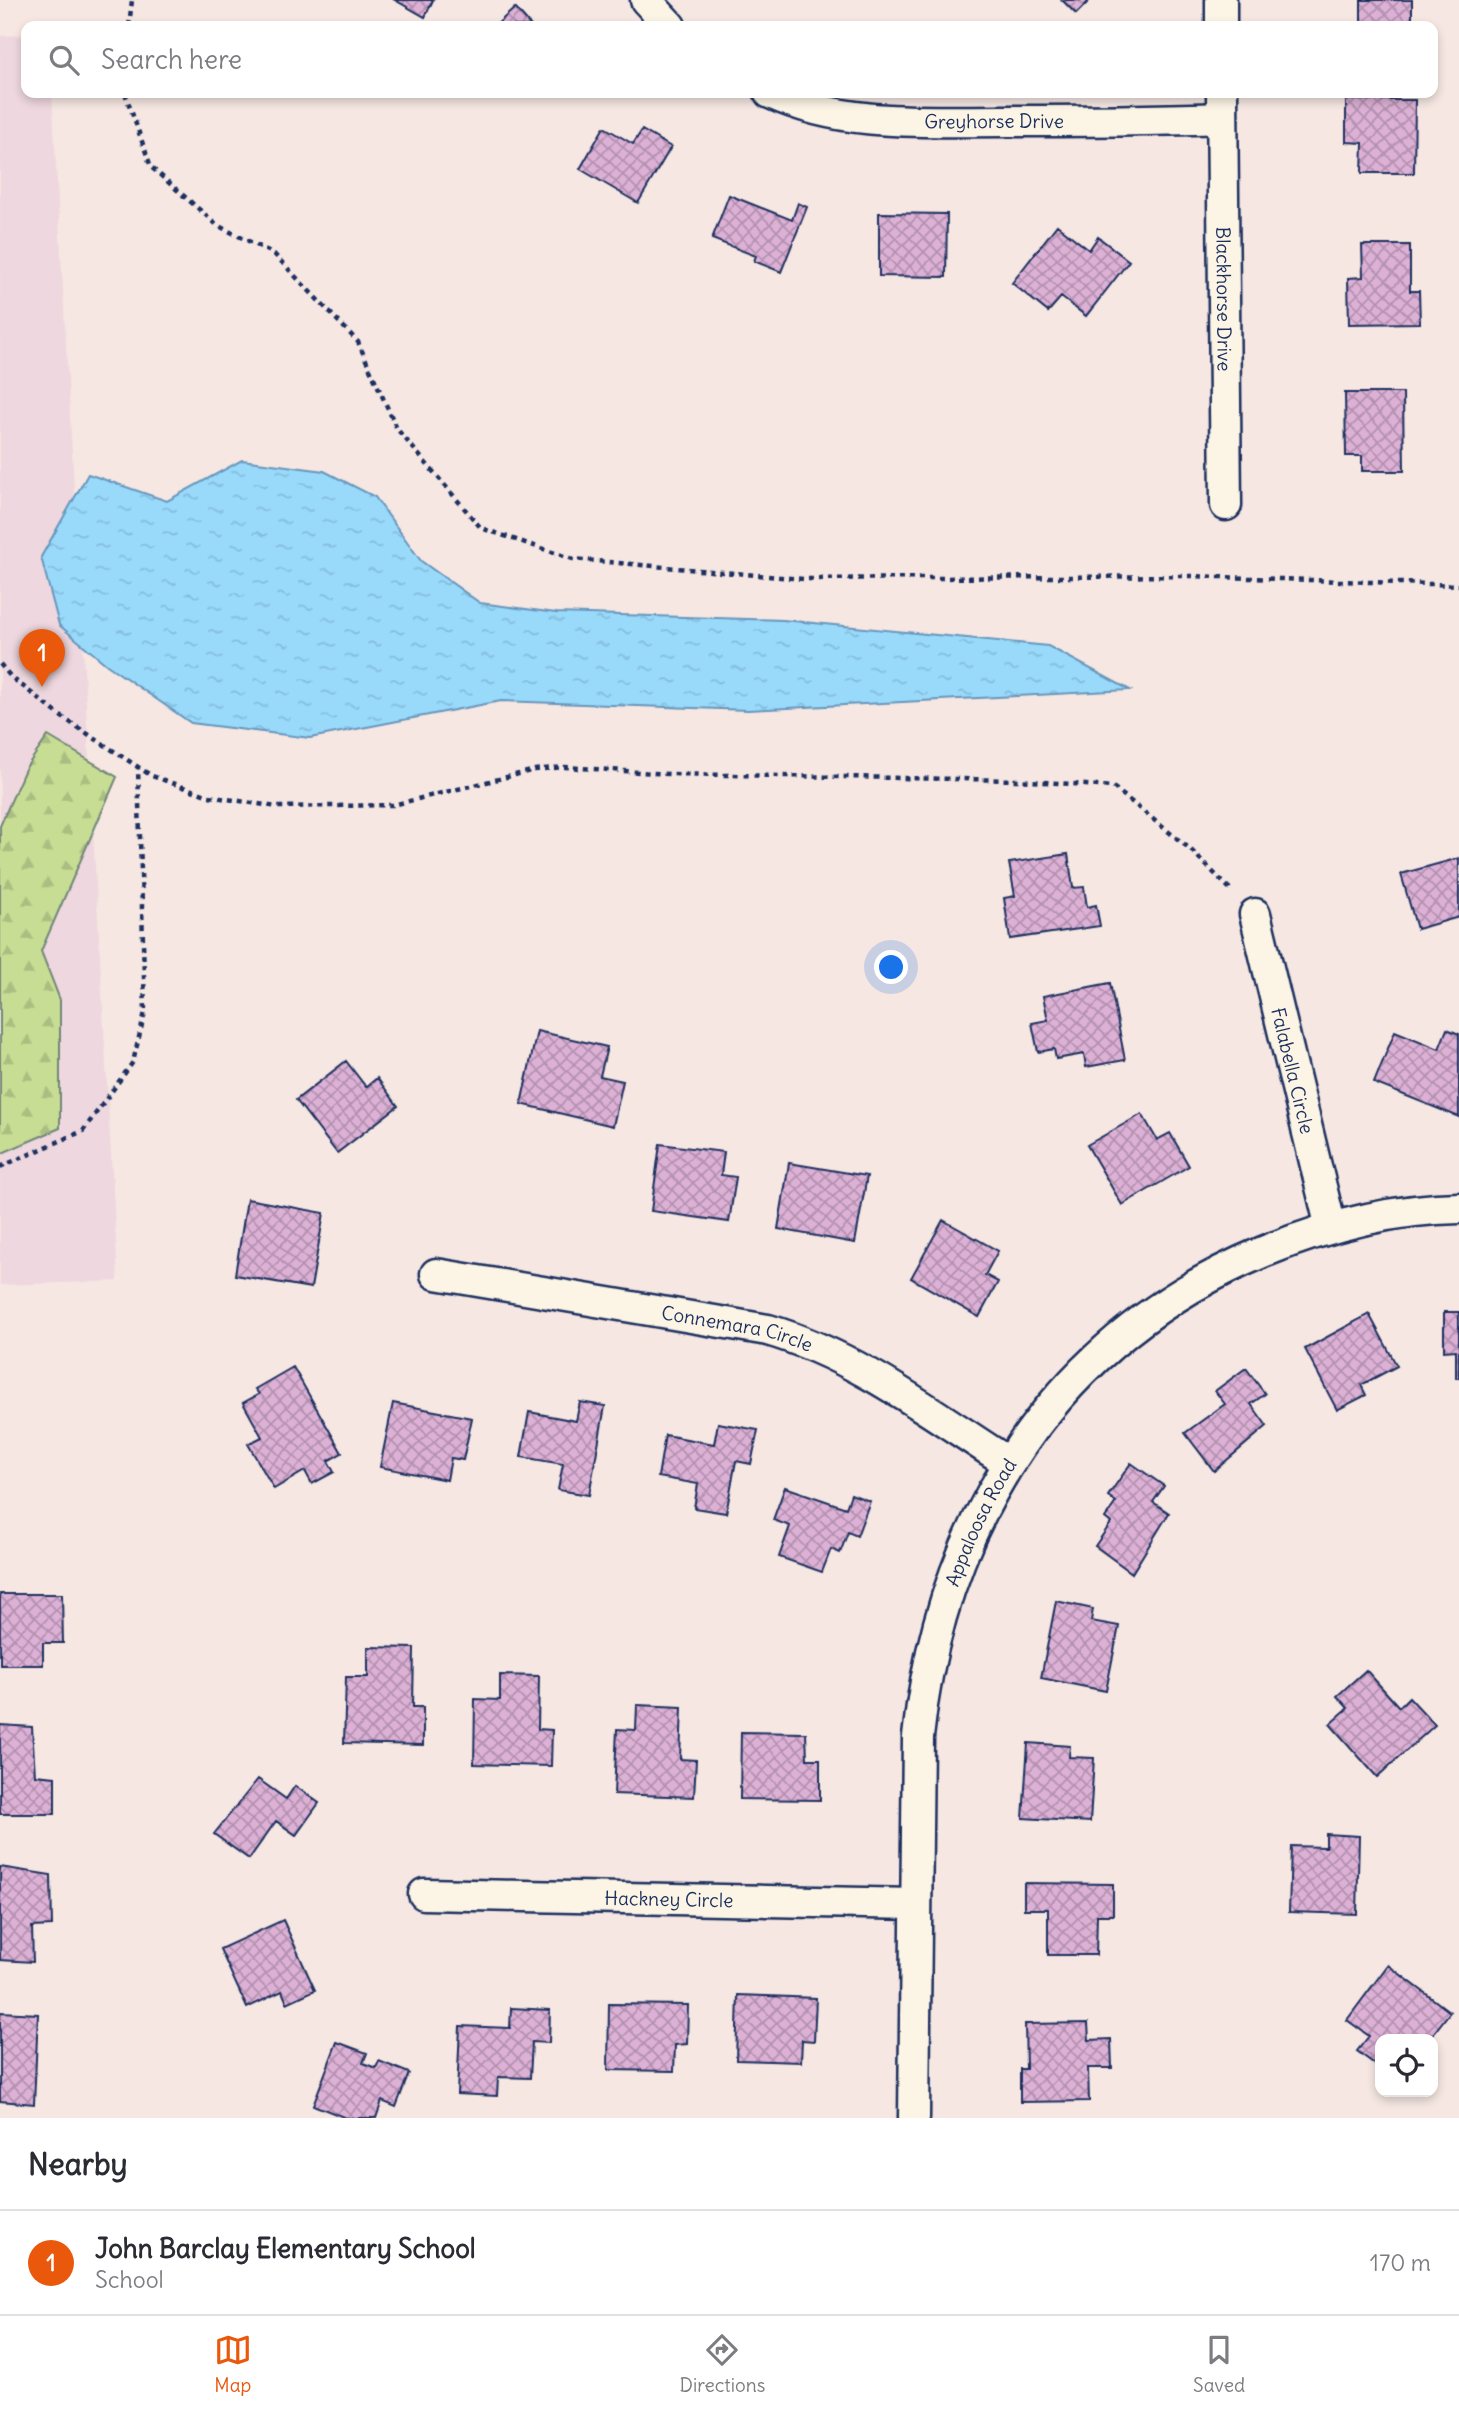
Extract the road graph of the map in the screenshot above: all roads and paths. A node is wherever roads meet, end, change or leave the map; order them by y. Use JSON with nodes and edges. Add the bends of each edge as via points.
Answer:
{"nodes":[{"id":1,"x":132,"y":0,"type":"edge"},
{"id":2,"x":646,"y":0,"type":"edge"},
{"id":3,"x":1221,"y":0,"type":"edge"},
{"id":4,"x":130,"y":21,"type":"edge"},
{"id":5,"x":665,"y":21,"type":"edge"},
{"id":6,"x":1221,"y":21,"type":"edge"},
{"id":7,"x":127,"y":98,"type":"edge"},
{"id":8,"x":785,"y":98,"type":"edge"},
{"id":9,"x":1222,"y":105,"type":"edge"},
{"id":10,"x":1226,"y":505,"type":"dead end"},
{"id":11,"x":1459,"y":585,"type":"edge"},
{"id":12,"x":0,"y":664,"type":"edge"},
{"id":13,"x":138,"y":767,"type":"junction"},
{"id":14,"x":1255,"y":914,"type":"joint"},
{"id":15,"x":0,"y":1167,"type":"edge"},
{"id":16,"x":1459,"y":1208,"type":"edge"},
{"id":17,"x":1331,"y":1228,"type":"junction"},
{"id":18,"x":436,"y":1274,"type":"dead end"},
{"id":19,"x":1009,"y":1463,"type":"junction"},
{"id":20,"x":424,"y":1894,"type":"dead end"},
{"id":21,"x":915,"y":1904,"type":"junction"},
{"id":22,"x":914,"y":2118,"type":"edge"}],
"edges":[{"from":1,"to":4,"type":"path"},
{"from":2,"to":5,"type":"street"},
{"from":3,"to":6,"type":"street"},
{"from":7,"to":11,"type":"path","via":[[151,167],[217,225],[274,254],[358,342],[397,429],[481,528],[573,559],[803,579],[1191,576]]},
{"from":8,"to":9,"type":"street","name":"Greyhorse Drive","via":[[830,113],[876,120],[1139,121]]},
{"from":9,"to":10,"type":"street","name":"Blackhorse Drive"},
{"from":12,"to":13,"type":"path","via":[[62,717]]},
{"from":13,"to":14,"type":"path","via":[[209,796],[290,808],[393,805],[535,770],[565,767],[1113,787],[1190,849]]},
{"from":13,"to":15,"type":"path","via":[[145,1012],[133,1062],[83,1131]]},
{"from":14,"to":17,"type":"street","name":"Falabella Circle"},
{"from":16,"to":17,"type":"street","name":"Appaloosa Road"},
{"from":17,"to":19,"type":"street","name":"Appaloosa Road","via":[[1224,1269],[1156,1309],[1067,1387]]},
{"from":18,"to":19,"type":"street","name":"Connemara Circle","via":[[768,1330],[801,1340],[845,1359]]},
{"from":19,"to":21,"type":"street","name":"Appaloosa Road","via":[[977,1519],[939,1617],[922,1696]]},
{"from":20,"to":21,"type":"street","name":"Hackney Circle"},
{"from":21,"to":22,"type":"street","name":"Appaloosa Road"}]}
